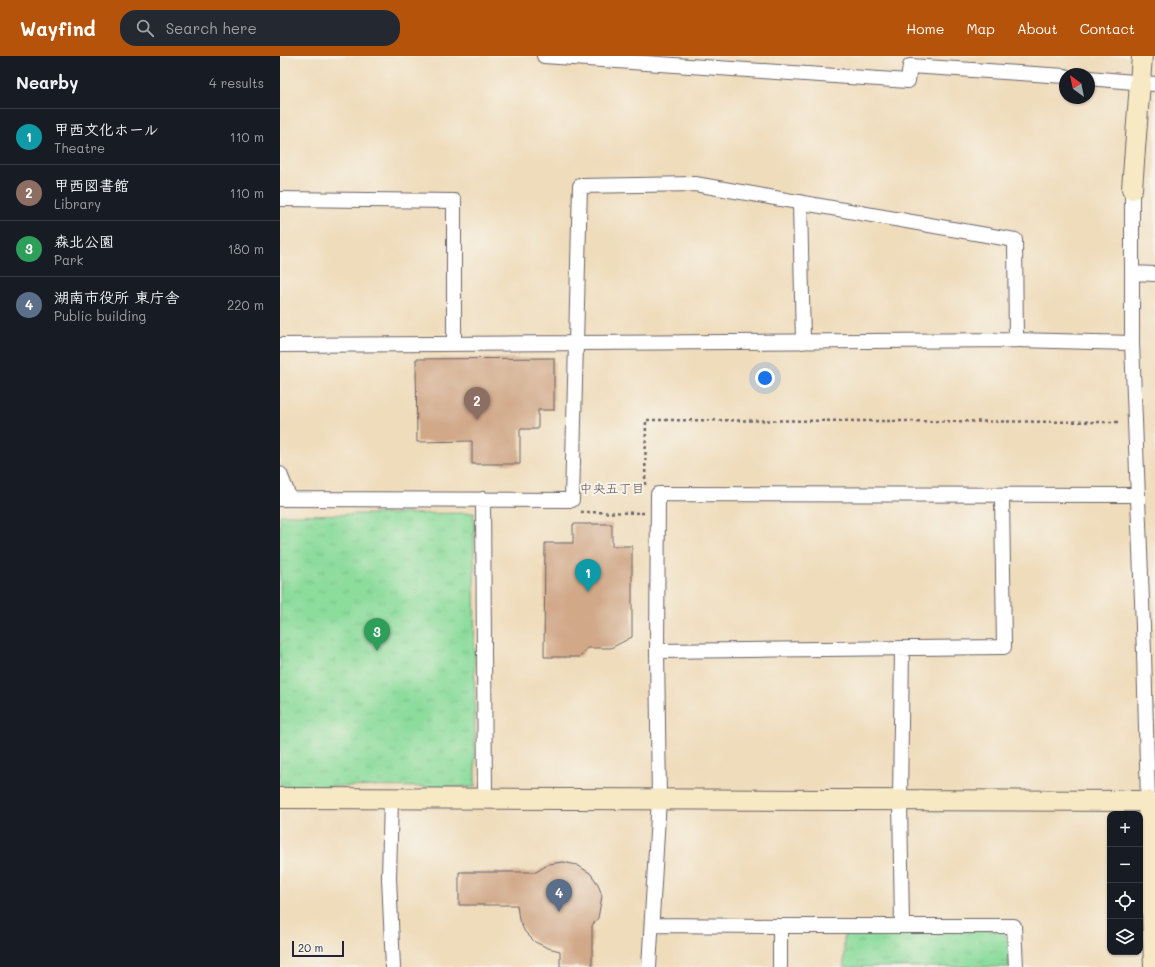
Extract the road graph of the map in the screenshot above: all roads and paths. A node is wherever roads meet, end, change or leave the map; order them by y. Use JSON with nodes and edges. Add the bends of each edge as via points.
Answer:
{"nodes":[{"id":1,"x":544,"y":56,"type":"edge"},
{"id":2,"x":1142,"y":56,"type":"edge"},
{"id":3,"x":1059,"y":76,"type":"edge"},
{"id":4,"x":1095,"y":79,"type":"edge"},
{"id":5,"x":1147,"y":83,"type":"edge"},
{"id":6,"x":1132,"y":189,"type":"joint"},
{"id":7,"x":280,"y":199,"type":"edge"},
{"id":8,"x":800,"y":202,"type":"junction"},
{"id":9,"x":1132,"y":273,"type":"junction"},
{"id":10,"x":1155,"y":274,"type":"edge"},
{"id":11,"x":1016,"y":340,"type":"junction"},
{"id":12,"x":803,"y":342,"type":"junction"},
{"id":13,"x":576,"y":343,"type":"junction"},
{"id":14,"x":1132,"y":343,"type":"junction"},
{"id":15,"x":454,"y":344,"type":"junction"},
{"id":16,"x":280,"y":345,"type":"edge"},
{"id":17,"x":1134,"y":422,"type":"junction"},
{"id":18,"x":280,"y":474,"type":"edge"},
{"id":19,"x":645,"y":487,"type":"dead end"},
{"id":20,"x":1002,"y":495,"type":"junction"},
{"id":21,"x":1138,"y":495,"type":"junction"},
{"id":22,"x":285,"y":499,"type":"edge"},
{"id":23,"x":483,"y":499,"type":"junction"},
{"id":24,"x":574,"y":512,"type":"dead end"},
{"id":25,"x":644,"y":513,"type":"dead end"},
{"id":26,"x":902,"y":648,"type":"junction"},
{"id":27,"x":657,"y":650,"type":"junction"},
{"id":28,"x":1149,"y":653,"type":"edge"},
{"id":29,"x":280,"y":798,"type":"edge"},
{"id":30,"x":391,"y":798,"type":"junction"},
{"id":31,"x":485,"y":798,"type":"junction"},
{"id":32,"x":659,"y":798,"type":"junction"},
{"id":33,"x":900,"y":800,"type":"junction"},
{"id":34,"x":1152,"y":801,"type":"edge"},
{"id":35,"x":652,"y":924,"type":"junction"},
{"id":36,"x":780,"y":926,"type":"junction"},
{"id":37,"x":902,"y":926,"type":"junction"},
{"id":38,"x":393,"y":967,"type":"edge"},
{"id":39,"x":649,"y":967,"type":"edge"},
{"id":40,"x":780,"y":967,"type":"edge"},
{"id":41,"x":1016,"y":967,"type":"edge"},
{"id":42,"x":1154,"y":967,"type":"edge"}],
"edges":[{"from":1,"to":3,"type":"street","via":[[908,81],[910,66]]},
{"from":2,"to":5,"type":"street"},
{"from":4,"to":5,"type":"street"},
{"from":5,"to":6,"type":"street"},
{"from":6,"to":9,"type":"street"},
{"from":7,"to":15,"type":"street","via":[[454,201]]},
{"from":8,"to":11,"type":"street","via":[[1015,240]]},
{"from":8,"to":12,"type":"street"},
{"from":8,"to":13,"type":"street","via":[[695,184],[580,186]]},
{"from":9,"to":10,"type":"street"},
{"from":9,"to":14,"type":"street"},
{"from":11,"to":12,"type":"street"},
{"from":11,"to":14,"type":"street"},
{"from":12,"to":13,"type":"street"},
{"from":13,"to":15,"type":"street"},
{"from":13,"to":23,"type":"street","via":[[572,500]]},
{"from":14,"to":17,"type":"street"},
{"from":15,"to":16,"type":"street"},
{"from":17,"to":19,"type":"path","via":[[646,420]]},
{"from":17,"to":21,"type":"street"},
{"from":18,"to":22,"type":"street"},
{"from":20,"to":21,"type":"street"},
{"from":20,"to":26,"type":"street","via":[[1004,648]]},
{"from":20,"to":27,"type":"street","via":[[658,494]]},
{"from":21,"to":28,"type":"street"},
{"from":22,"to":23,"type":"street"},
{"from":23,"to":31,"type":"street"},
{"from":24,"to":25,"type":"path"},
{"from":26,"to":27,"type":"street"},
{"from":26,"to":33,"type":"street"},
{"from":27,"to":32,"type":"street"},
{"from":28,"to":34,"type":"street"},
{"from":29,"to":30,"type":"street"},
{"from":30,"to":31,"type":"street"},
{"from":30,"to":38,"type":"street","via":[[389,878]]},
{"from":31,"to":32,"type":"street"},
{"from":32,"to":33,"type":"street"},
{"from":32,"to":35,"type":"street"},
{"from":33,"to":34,"type":"street"},
{"from":33,"to":37,"type":"street"},
{"from":34,"to":42,"type":"street"},
{"from":35,"to":36,"type":"street"},
{"from":35,"to":39,"type":"street"},
{"from":36,"to":37,"type":"street"},
{"from":36,"to":40,"type":"street"},
{"from":37,"to":41,"type":"street","via":[[1014,926]]}]}
